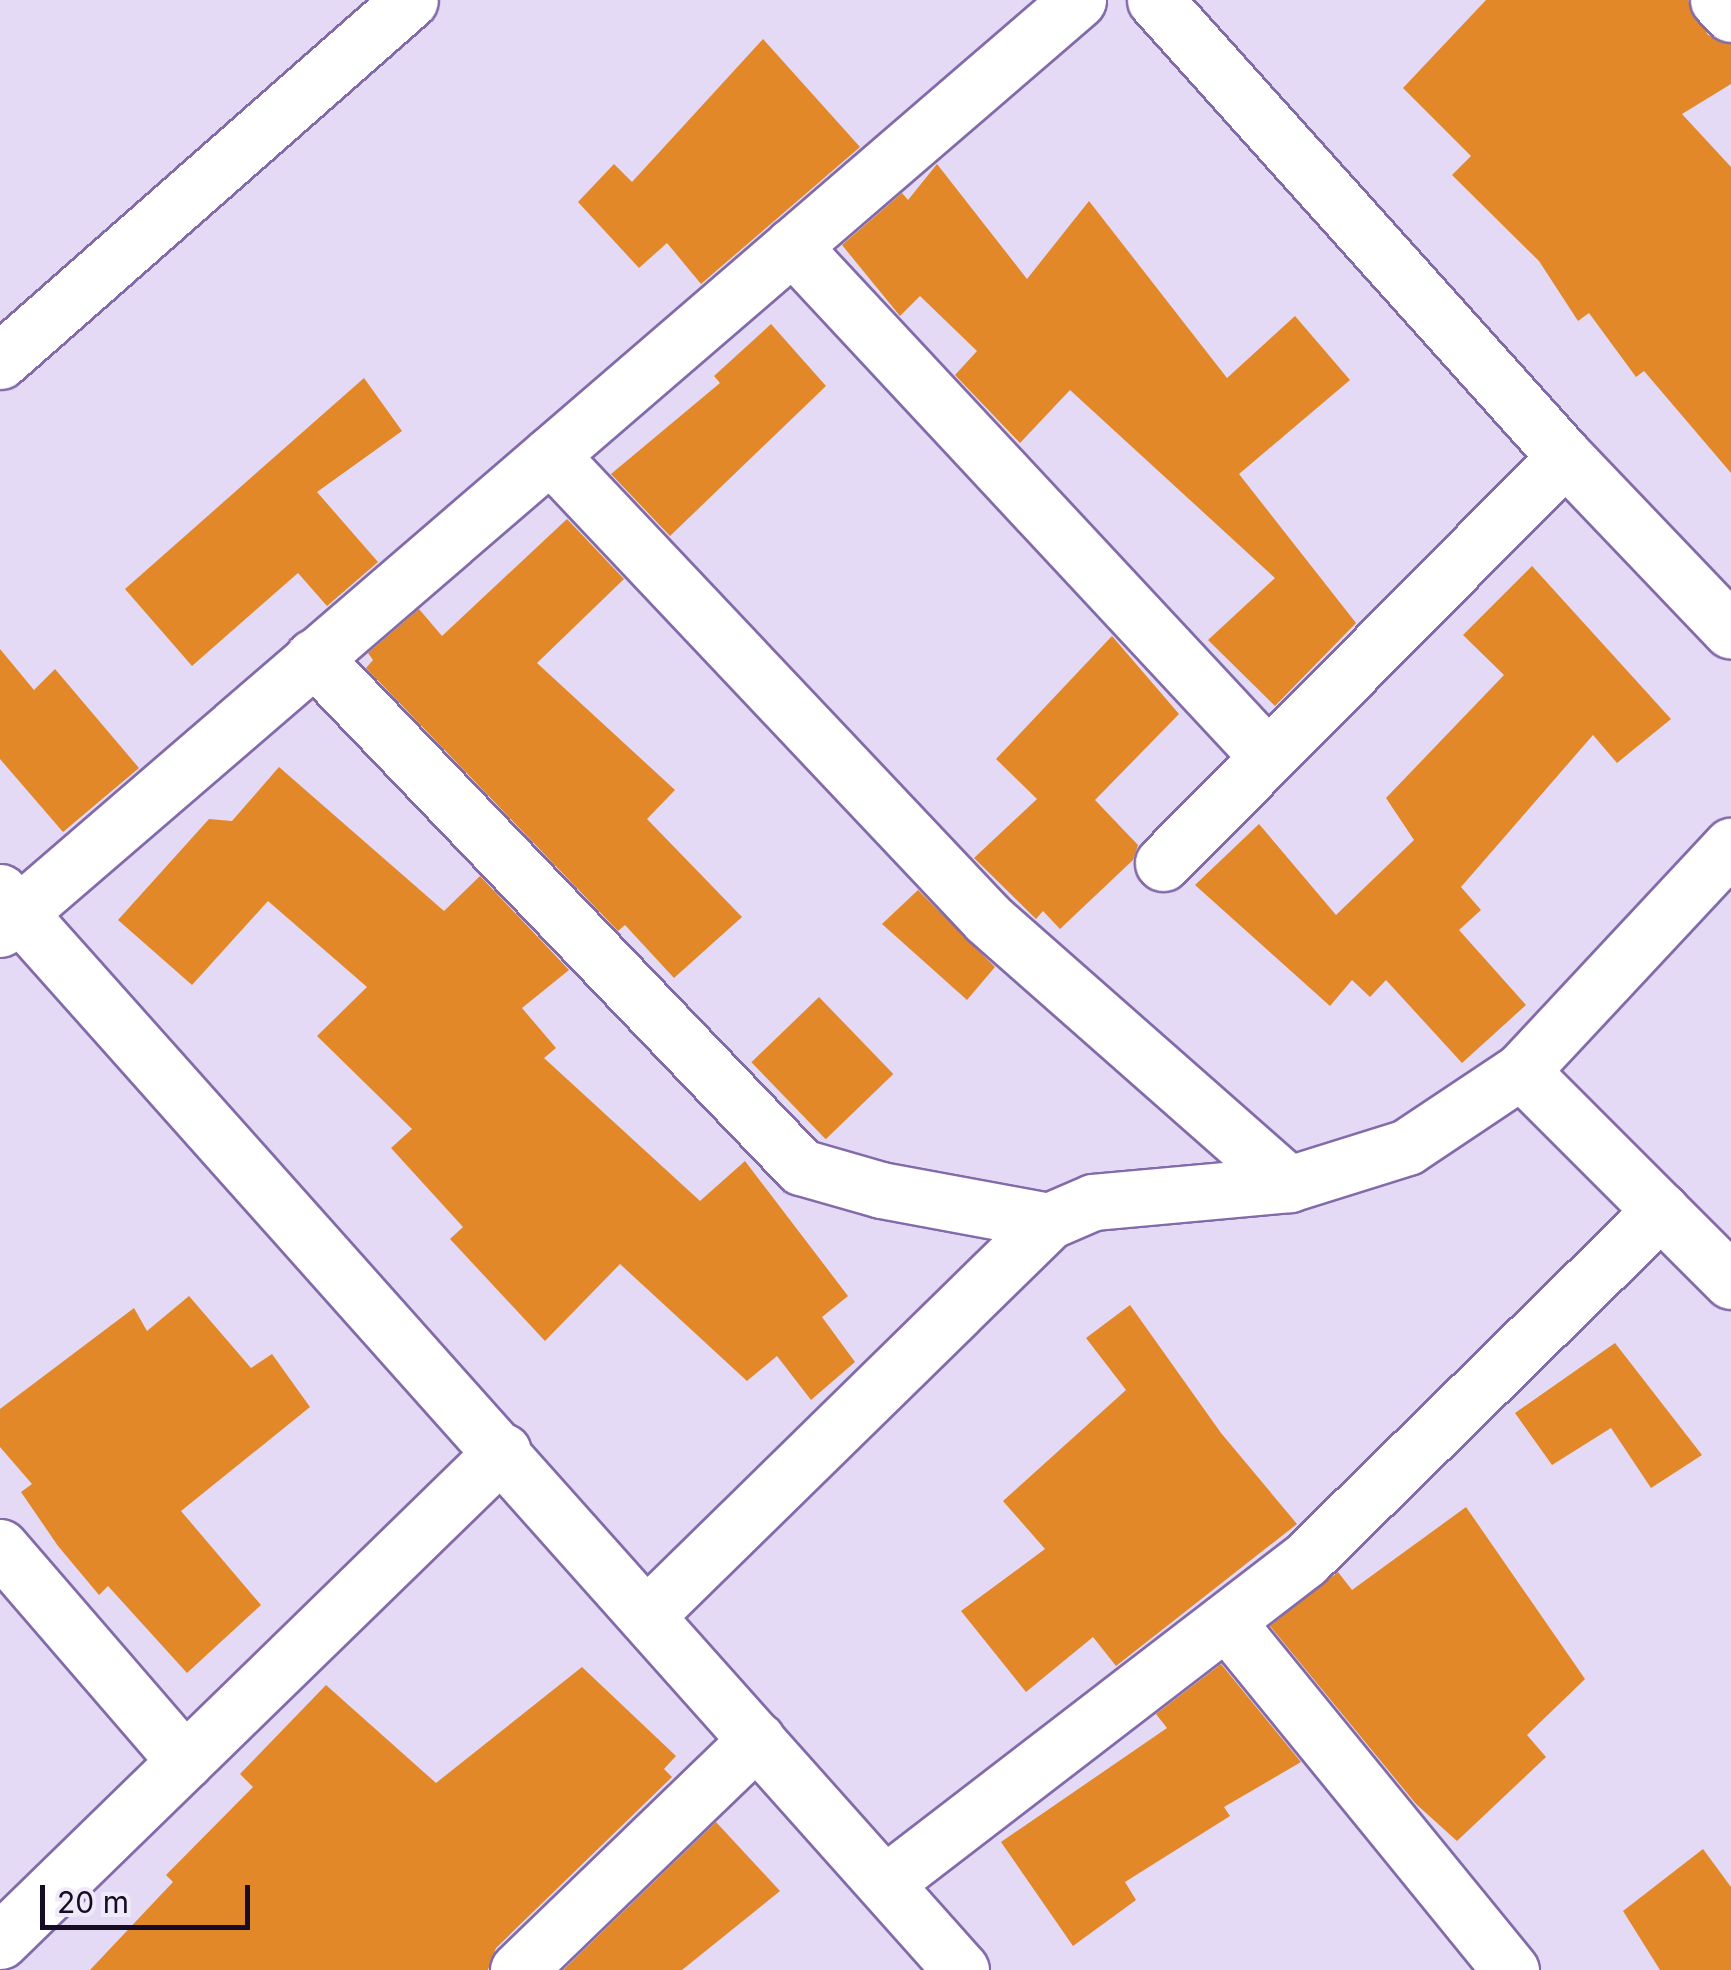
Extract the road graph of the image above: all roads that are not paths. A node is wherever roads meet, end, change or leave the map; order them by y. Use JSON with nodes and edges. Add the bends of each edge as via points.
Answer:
{"nodes":[{"id":1,"x":410,"y":0,"type":"edge"},
{"id":2,"x":1078,"y":0,"type":"edge"},
{"id":3,"x":1155,"y":0,"type":"edge"},
{"id":4,"x":1718,"y":0,"type":"edge"},
{"id":5,"x":1731,"y":14,"type":"edge"},
{"id":6,"x":792,"y":246,"type":"junction"},
{"id":7,"x":0,"y":362,"type":"edge"},
{"id":8,"x":550,"y":454,"type":"junction"},
{"id":9,"x":1565,"y":457,"type":"junction"},
{"id":10,"x":1724,"y":608,"type":"edge"},
{"id":11,"x":314,"y":657,"type":"junction"},
{"id":12,"x":1268,"y":757,"type":"junction"},
{"id":13,"x":1731,"y":846,"type":"edge"},
{"id":14,"x":1164,"y":863,"type":"dead end"},
{"id":15,"x":6,"y":911,"type":"edge"},
{"id":16,"x":1520,"y":1070,"type":"junction"},
{"id":17,"x":1289,"y":1184,"type":"junction"},
{"id":18,"x":1662,"y":1210,"type":"junction"},
{"id":19,"x":1049,"y":1221,"type":"junction"},
{"id":20,"x":1731,"y":1281,"type":"edge"},
{"id":21,"x":503,"y":1451,"type":"junction"},
{"id":22,"x":0,"y":1547,"type":"edge"},
{"id":23,"x":648,"y":1614,"type":"junction"},
{"id":24,"x":1226,"y":1620,"type":"junction"},
{"id":25,"x":758,"y":1738,"type":"junction"},
{"id":26,"x":184,"y":1761,"type":"junction"},
{"id":27,"x":885,"y":1883,"type":"junction"},
{"id":28,"x":0,"y":1941,"type":"edge"},
{"id":29,"x":518,"y":1970,"type":"edge"},
{"id":30,"x":961,"y":1970,"type":"edge"},
{"id":31,"x":1511,"y":1970,"type":"edge"}],
"edges":[{"from":1,"to":7,"type":"street"},
{"from":2,"to":6,"type":"street"},
{"from":3,"to":9,"type":"street"},
{"from":4,"to":5,"type":"street"},
{"from":6,"to":8,"type":"street"},
{"from":6,"to":12,"type":"street"},
{"from":8,"to":11,"type":"street"},
{"from":8,"to":17,"type":"street","via":[[988,920]]},
{"from":9,"to":10,"type":"street"},
{"from":9,"to":12,"type":"street"},
{"from":11,"to":15,"type":"street"},
{"from":11,"to":19,"type":"street","via":[[802,1166],[880,1190]]},
{"from":12,"to":14,"type":"street"},
{"from":13,"to":16,"type":"street"},
{"from":15,"to":21,"type":"street"},
{"from":16,"to":17,"type":"street","via":[[1407,1147]]},
{"from":16,"to":18,"type":"street"},
{"from":17,"to":19,"type":"street","via":[[1093,1202]]},
{"from":18,"to":20,"type":"street"},
{"from":18,"to":24,"type":"street","via":[[1305,1560]]},
{"from":19,"to":23,"type":"street"},
{"from":21,"to":23,"type":"street"},
{"from":21,"to":26,"type":"street"},
{"from":22,"to":26,"type":"street"},
{"from":23,"to":25,"type":"street"},
{"from":24,"to":27,"type":"street"},
{"from":24,"to":31,"type":"street"},
{"from":25,"to":27,"type":"street"},
{"from":25,"to":29,"type":"street"},
{"from":26,"to":28,"type":"street"},
{"from":27,"to":30,"type":"street"}]}
